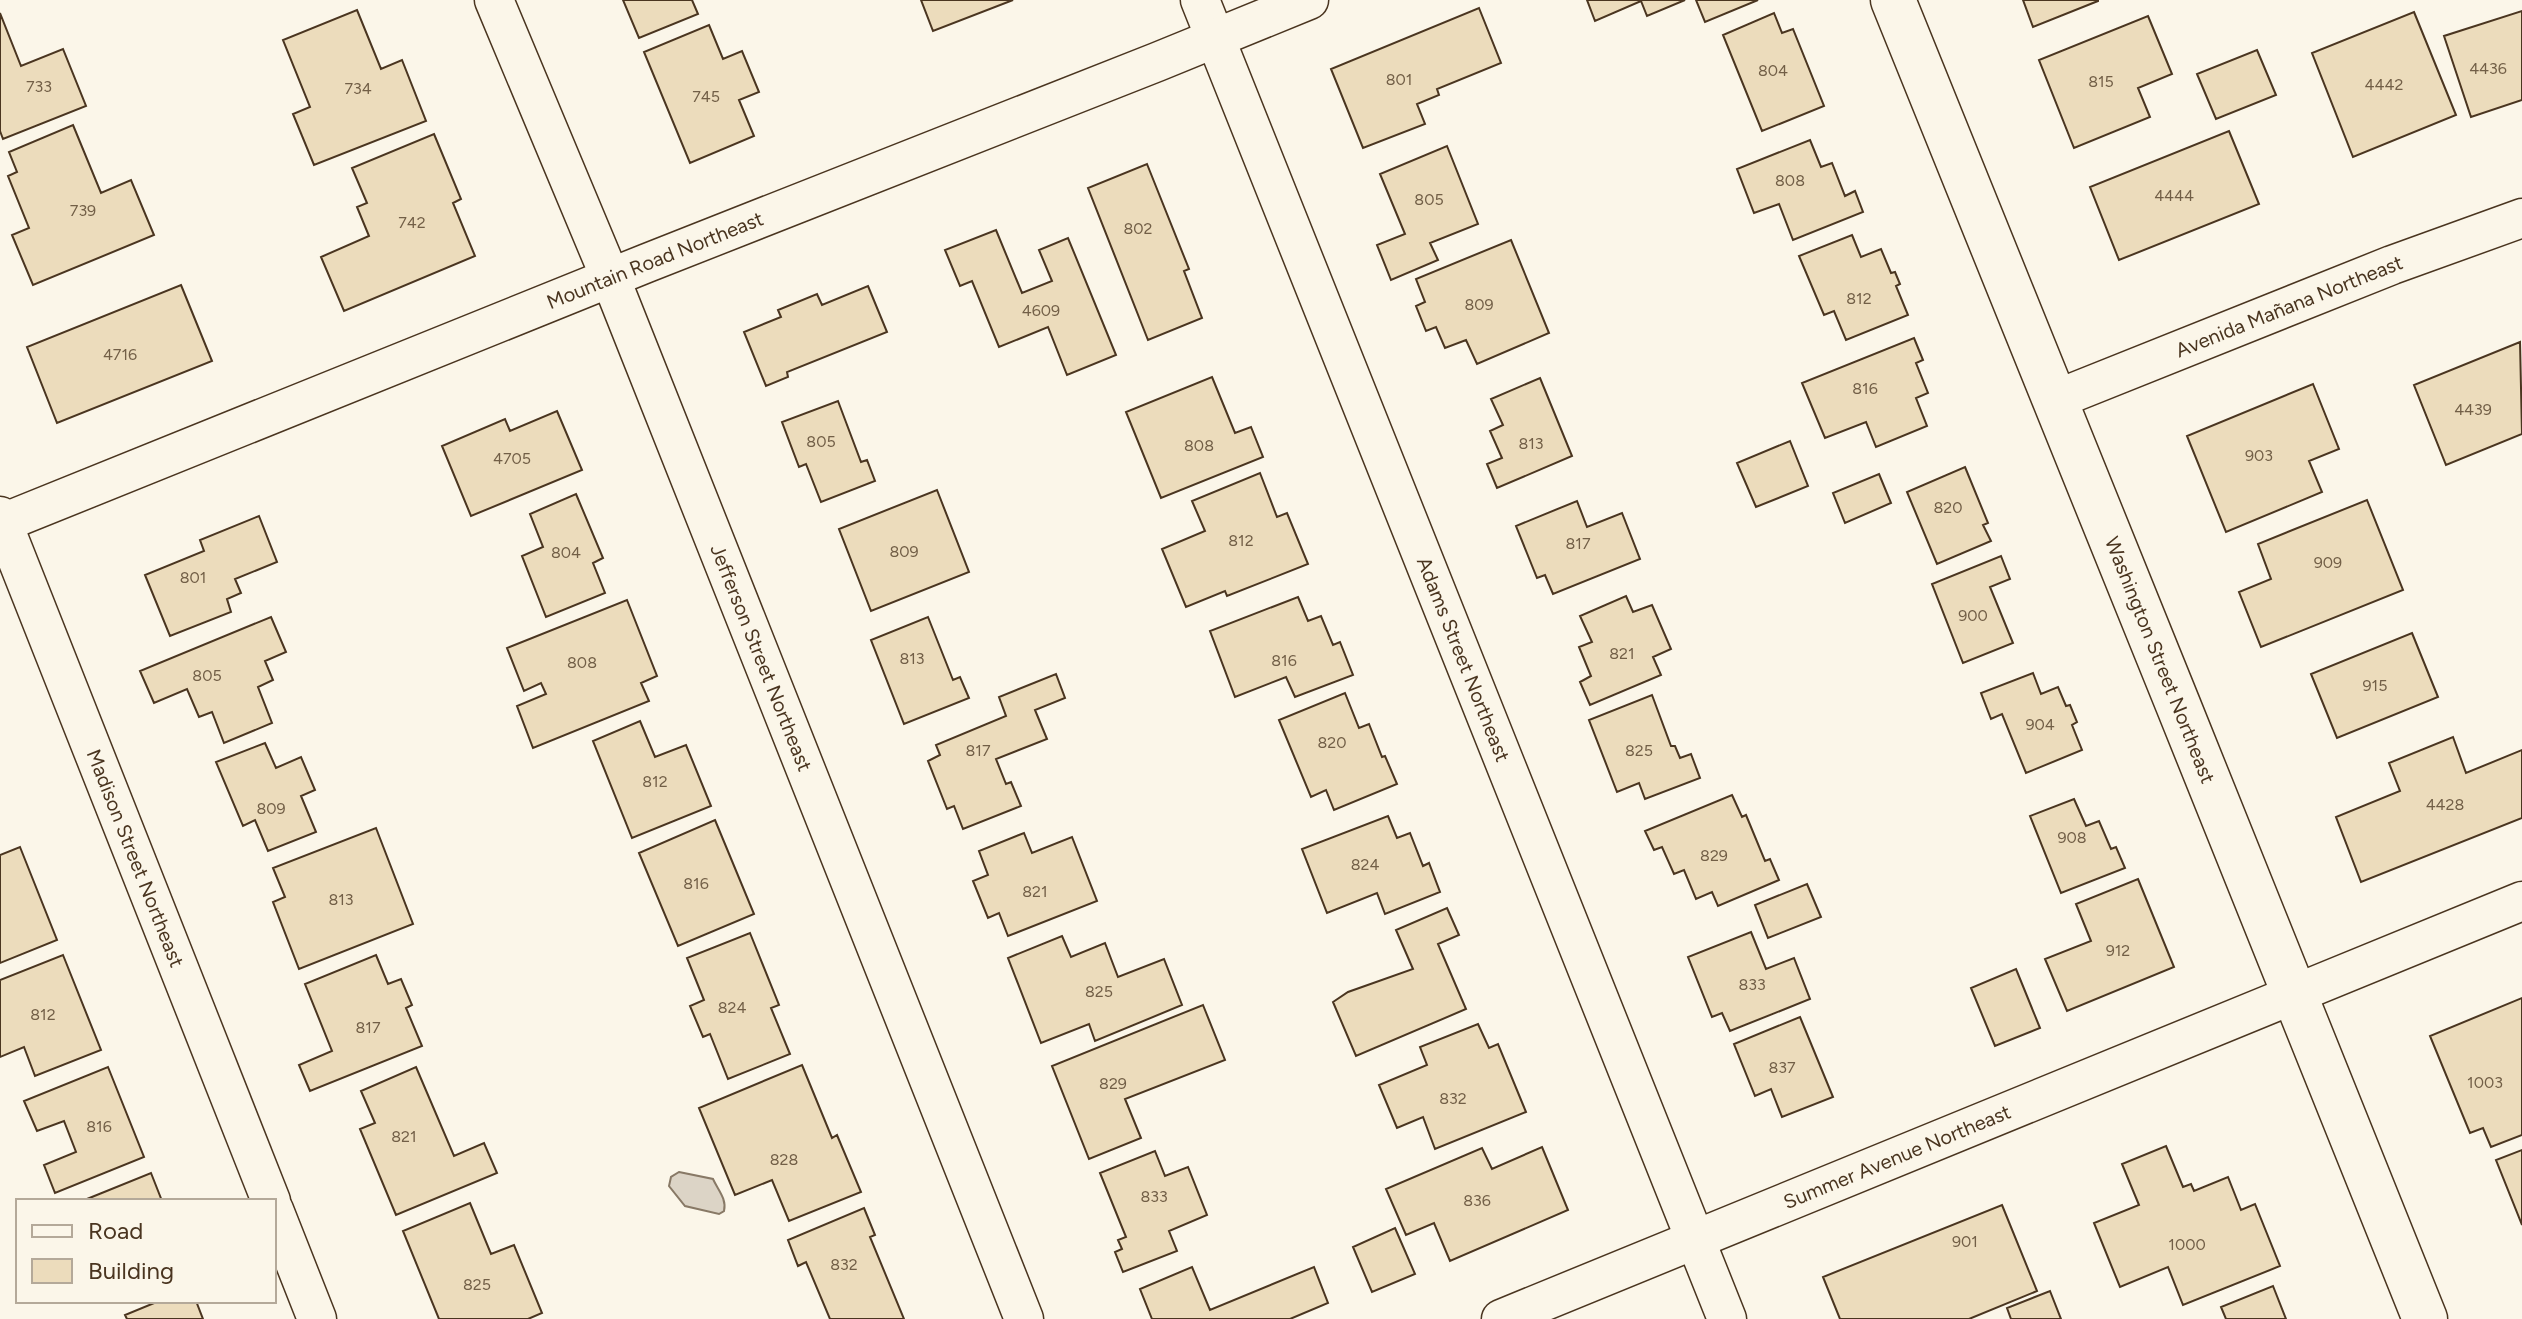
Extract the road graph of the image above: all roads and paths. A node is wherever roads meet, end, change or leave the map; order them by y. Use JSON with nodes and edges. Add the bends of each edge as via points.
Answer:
{"nodes":[{"id":1,"x":494,"y":0,"type":"edge"},
{"id":2,"x":1200,"y":0,"type":"edge"},
{"id":3,"x":1309,"y":0,"type":"edge"},
{"id":4,"x":1893,"y":0,"type":"edge"},
{"id":5,"x":1215,"y":38,"type":"junction"},
{"id":6,"x":2522,"y":218,"type":"edge"},
{"id":7,"x":610,"y":277,"type":"junction"},
{"id":8,"x":2057,"y":399,"type":"junction"},
{"id":9,"x":1,"y":521,"type":"edge"},
{"id":10,"x":2522,"y":901,"type":"edge"},
{"id":11,"x":2293,"y":995,"type":"junction"},
{"id":12,"x":270,"y":1199,"type":"edge"},
{"id":13,"x":276,"y":1215,"type":"edge"},
{"id":14,"x":1696,"y":1239,"type":"junction"},
{"id":15,"x":317,"y":1319,"type":"edge"},
{"id":16,"x":1024,"y":1319,"type":"edge"},
{"id":17,"x":1501,"y":1319,"type":"edge"},
{"id":18,"x":1727,"y":1319,"type":"edge"},
{"id":19,"x":2425,"y":1319,"type":"edge"}],
"edges":[{"from":1,"to":7,"type":"street","name":"Jefferson Street Northeast"},
{"from":2,"to":5,"type":"street","name":"Adams Street Northeast"},
{"from":3,"to":5,"type":"street","name":"Mountain Road Northeast"},
{"from":4,"to":8,"type":"street","name":"Washington Street Northeast"},
{"from":5,"to":7,"type":"street","name":"Mountain Road Northeast"},
{"from":5,"to":14,"type":"street","name":"Adams Street Northeast"},
{"from":6,"to":8,"type":"street","name":"Avenida Mañana Northeast"},
{"from":7,"to":9,"type":"street","name":"Mountain Road Northeast"},
{"from":7,"to":16,"type":"street","name":"Jefferson Street Northeast"},
{"from":8,"to":11,"type":"street","name":"Washington Street Northeast"},
{"from":9,"to":12,"type":"street","name":"Madison Street Northeast"},
{"from":10,"to":11,"type":"street","name":"Summer Avenue Northeast"},
{"from":11,"to":14,"type":"street","name":"Summer Avenue Northeast"},
{"from":11,"to":19,"type":"street","name":"Washington Street Northeast"},
{"from":13,"to":15,"type":"street"},
{"from":14,"to":17,"type":"street","name":"Summer Avenue Northeast"},
{"from":14,"to":18,"type":"street","name":"Adams Street Northeast"}]}
